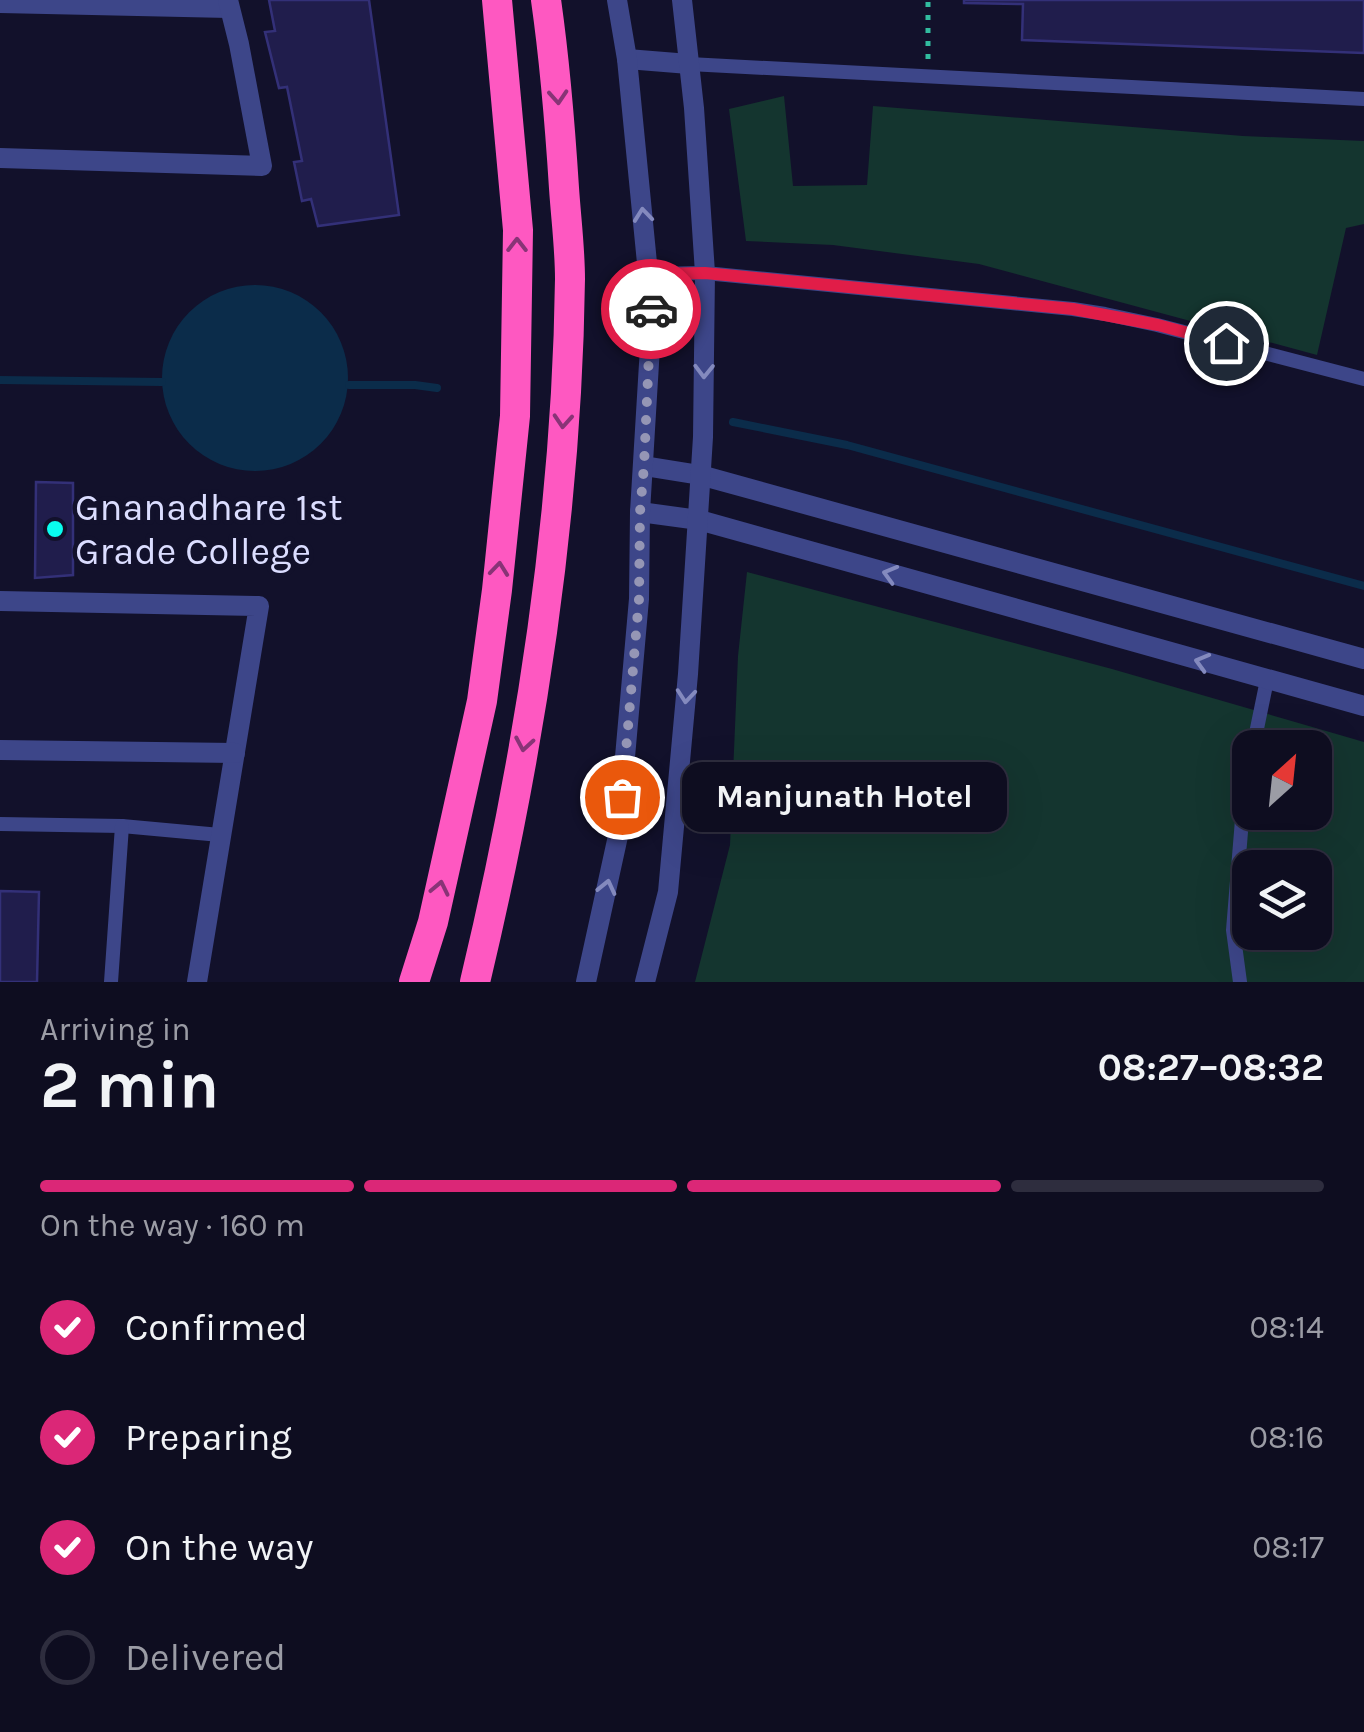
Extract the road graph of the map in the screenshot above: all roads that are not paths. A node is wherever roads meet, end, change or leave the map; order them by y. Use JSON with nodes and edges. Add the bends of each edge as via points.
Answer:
{"nodes":[{"id":1,"x":496,"y":0,"type":"edge"},
{"id":2,"x":546,"y":0,"type":"edge"},
{"id":3,"x":617,"y":0,"type":"edge"},
{"id":4,"x":682,"y":0,"type":"edge"},
{"id":5,"x":0,"y":3,"type":"edge"},
{"id":6,"x":229,"y":4,"type":"edge"},
{"id":7,"x":627,"y":59,"type":"junction"},
{"id":8,"x":689,"y":64,"type":"junction"},
{"id":9,"x":1364,"y":99,"type":"edge"},
{"id":10,"x":0,"y":158,"type":"edge"},
{"id":11,"x":705,"y":273,"type":"junction"},
{"id":12,"x":648,"y":274,"type":"junction"},
{"id":13,"x":1364,"y":379,"type":"edge"},
{"id":14,"x":644,"y":466,"type":"junction"},
{"id":15,"x":700,"y":475,"type":"junction"},
{"id":16,"x":640,"y":512,"type":"junction"},
{"id":17,"x":700,"y":520,"type":"junction"},
{"id":18,"x":0,"y":601,"type":"edge"},
{"id":19,"x":1364,"y":659,"type":"edge"},
{"id":20,"x":1267,"y":680,"type":"junction"},
{"id":21,"x":1364,"y":706,"type":"edge"},
{"id":22,"x":1257,"y":730,"type":"edge"},
{"id":23,"x":0,"y":750,"type":"edge"},
{"id":24,"x":234,"y":753,"type":"junction"},
{"id":25,"x":0,"y":824,"type":"edge"},
{"id":26,"x":122,"y":826,"type":"junction"},
{"id":27,"x":1241,"y":830,"type":"edge"},
{"id":28,"x":220,"y":835,"type":"junction"},
{"id":29,"x":111,"y":982,"type":"edge"},
{"id":30,"x":197,"y":982,"type":"edge"},
{"id":31,"x":414,"y":982,"type":"edge"},
{"id":32,"x":475,"y":982,"type":"edge"},
{"id":33,"x":586,"y":982,"type":"edge"},
{"id":34,"x":645,"y":982,"type":"edge"},
{"id":35,"x":1240,"y":982,"type":"edge"}],
"edges":[{"from":31,"to":1,"type":"highway","one_way":true,"via":[[482,700],[515,416],[518,230]]},
{"from":2,"to":32,"type":"highway","one_way":true,"via":[[570,275],[564,422],[542,636]]},
{"from":3,"to":7,"type":"street"},
{"from":4,"to":8,"type":"street"},
{"from":5,"to":6,"type":"street"},
{"from":6,"to":10,"type":"street","via":[[262,166]]},
{"from":7,"to":8,"type":"street"},
{"from":12,"to":7,"type":"street","one_way":true},
{"from":8,"to":9,"type":"lane"},
{"from":8,"to":11,"type":"street"},
{"from":11,"to":12,"type":"lane"},
{"from":11,"to":13,"type":"lane","via":[[1104,314]]},
{"from":11,"to":15,"type":"street","one_way":true},
{"from":12,"to":14,"type":"street"},
{"from":14,"to":15,"type":"street"},
{"from":14,"to":16,"type":"street"},
{"from":15,"to":17,"type":"street"},
{"from":15,"to":19,"type":"street"},
{"from":16,"to":17,"type":"street"},
{"from":33,"to":16,"type":"street","one_way":true,"via":[[618,836]]},
{"from":20,"to":17,"type":"street","one_way":true},
{"from":17,"to":34,"type":"street","one_way":true,"via":[[668,892]]},
{"from":18,"to":24,"type":"street","via":[[259,606]]},
{"from":20,"to":21,"type":"street"},
{"from":20,"to":22,"type":"lane"},
{"from":23,"to":24,"type":"street"},
{"from":24,"to":28,"type":"street"},
{"from":25,"to":26,"type":"lane"},
{"from":26,"to":28,"type":"lane"},
{"from":26,"to":29,"type":"lane"},
{"from":27,"to":35,"type":"lane","via":[[1232,930]]},
{"from":28,"to":30,"type":"street"}]}
